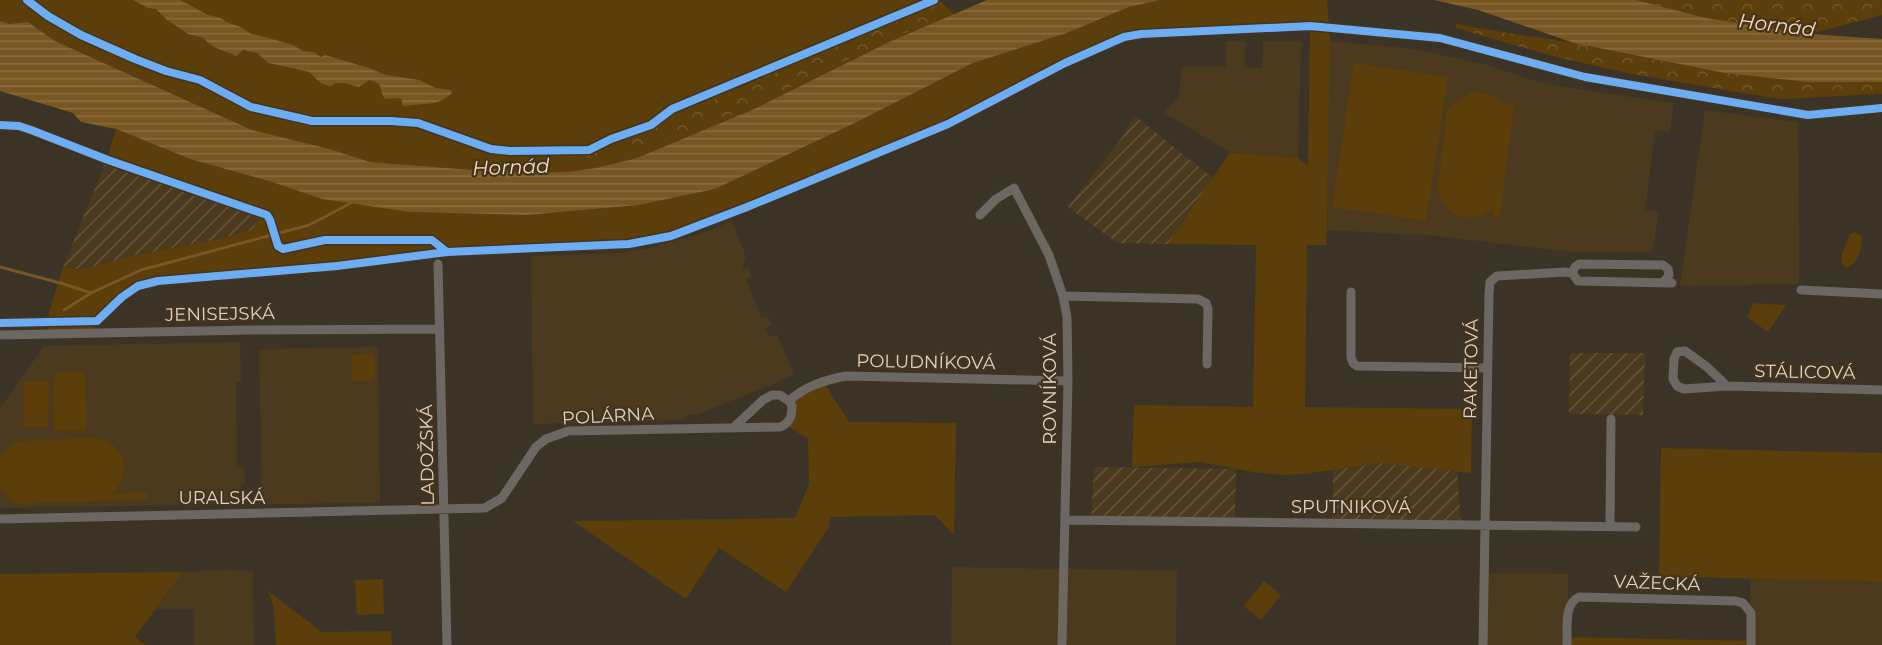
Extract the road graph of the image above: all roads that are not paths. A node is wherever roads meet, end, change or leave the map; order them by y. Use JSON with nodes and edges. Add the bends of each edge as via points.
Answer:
{"nodes":[{"id":1,"x":980,"y":215,"type":"dead end"},
{"id":2,"x":438,"y":264,"type":"dead end"},
{"id":3,"x":1572,"y":273,"type":"junction"},
{"id":4,"x":1801,"y":291,"type":"dead end"},
{"id":5,"x":1351,"y":292,"type":"dead end"},
{"id":6,"x":1882,"y":294,"type":"edge"},
{"id":7,"x":1063,"y":296,"type":"junction"},
{"id":8,"x":440,"y":329,"type":"junction"},
{"id":9,"x":0,"y":335,"type":"edge"},
{"id":10,"x":1207,"y":363,"type":"dead end"},
{"id":11,"x":1487,"y":368,"type":"junction"},
{"id":12,"x":1068,"y":381,"type":"junction"},
{"id":13,"x":1727,"y":386,"type":"junction"},
{"id":14,"x":1882,"y":390,"type":"edge"},
{"id":15,"x":789,"y":401,"type":"junction"},
{"id":16,"x":1611,"y":420,"type":"dead end"},
{"id":17,"x":734,"y":427,"type":"junction"},
{"id":18,"x":444,"y":509,"type":"junction"},
{"id":19,"x":0,"y":519,"type":"edge"},
{"id":20,"x":1066,"y":520,"type":"junction"},
{"id":21,"x":1485,"y":524,"type":"junction"},
{"id":22,"x":1610,"y":526,"type":"junction"},
{"id":23,"x":1636,"y":527,"type":"dead end"},
{"id":24,"x":447,"y":645,"type":"edge"},
{"id":25,"x":1062,"y":645,"type":"edge"},
{"id":26,"x":1483,"y":645,"type":"edge"},
{"id":27,"x":1567,"y":645,"type":"edge"},
{"id":28,"x":1751,"y":645,"type":"edge"}],
"edges":[{"from":1,"to":7,"type":"street","name":"ROVNÍKOVÁ","via":[[1014,188],[1049,255]]},
{"from":2,"to":8,"type":"street","name":"LADOŽSKÁ"},
{"from":3,"to":3,"type":"street","name":"RAKETOVÁ","via":[[1579,264],[1663,265],[1669,275],[1667,283],[1578,281]]},
{"from":3,"to":11,"type":"street","name":"RAKETOVÁ","via":[[1507,274],[1490,282]]},
{"from":4,"to":6,"type":"street"},
{"from":5,"to":11,"type":"street","via":[[1351,357],[1358,366]]},
{"from":7,"to":10,"type":"street","via":[[1203,300],[1208,309]]},
{"from":7,"to":12,"type":"street","name":"ROVNÍKOVÁ"},
{"from":8,"to":9,"type":"street","name":"JENISEJSKÁ"},
{"from":8,"to":18,"type":"street","name":"LADOŽSKÁ"},
{"from":11,"to":21,"type":"street","name":"RAKETOVÁ"},
{"from":12,"to":15,"type":"street","name":"POLUDNÍKOVÁ","via":[[846,376],[823,381]]},
{"from":12,"to":20,"type":"street","name":"ROVNÍKOVÁ"},
{"from":13,"to":13,"type":"street","name":"STÁLICOVÁ","via":[[1685,351],[1677,352],[1673,379],[1677,386]]},
{"from":13,"to":14,"type":"street","name":"STÁLICOVÁ"},
{"from":15,"to":17,"type":"street","via":[[780,395],[768,396]]},
{"from":15,"to":17,"type":"street","name":"POLÁRNA","via":[[792,412],[786,425]]},
{"from":16,"to":22,"type":"street"},
{"from":17,"to":18,"type":"street","name":"POLÁRNA","via":[[558,433],[536,447],[498,502],[485,508]]},
{"from":18,"to":19,"type":"street","name":"URALSKÁ"},
{"from":18,"to":24,"type":"street","name":"LADOŽSKÁ"},
{"from":20,"to":21,"type":"street","name":"SPUTNIKOVÁ"},
{"from":20,"to":25,"type":"street","name":"ROVNÍKOVÁ"},
{"from":21,"to":22,"type":"street","name":"SPUTNIKOVÁ"},
{"from":21,"to":26,"type":"street","name":"RAKETOVÁ"},
{"from":22,"to":23,"type":"street","name":"SPUTNIKOVÁ"},
{"from":27,"to":28,"type":"street","name":"VAŽECKÁ","via":[[1571,603],[1579,597],[1597,597],[1743,603],[1751,613]]}]}
